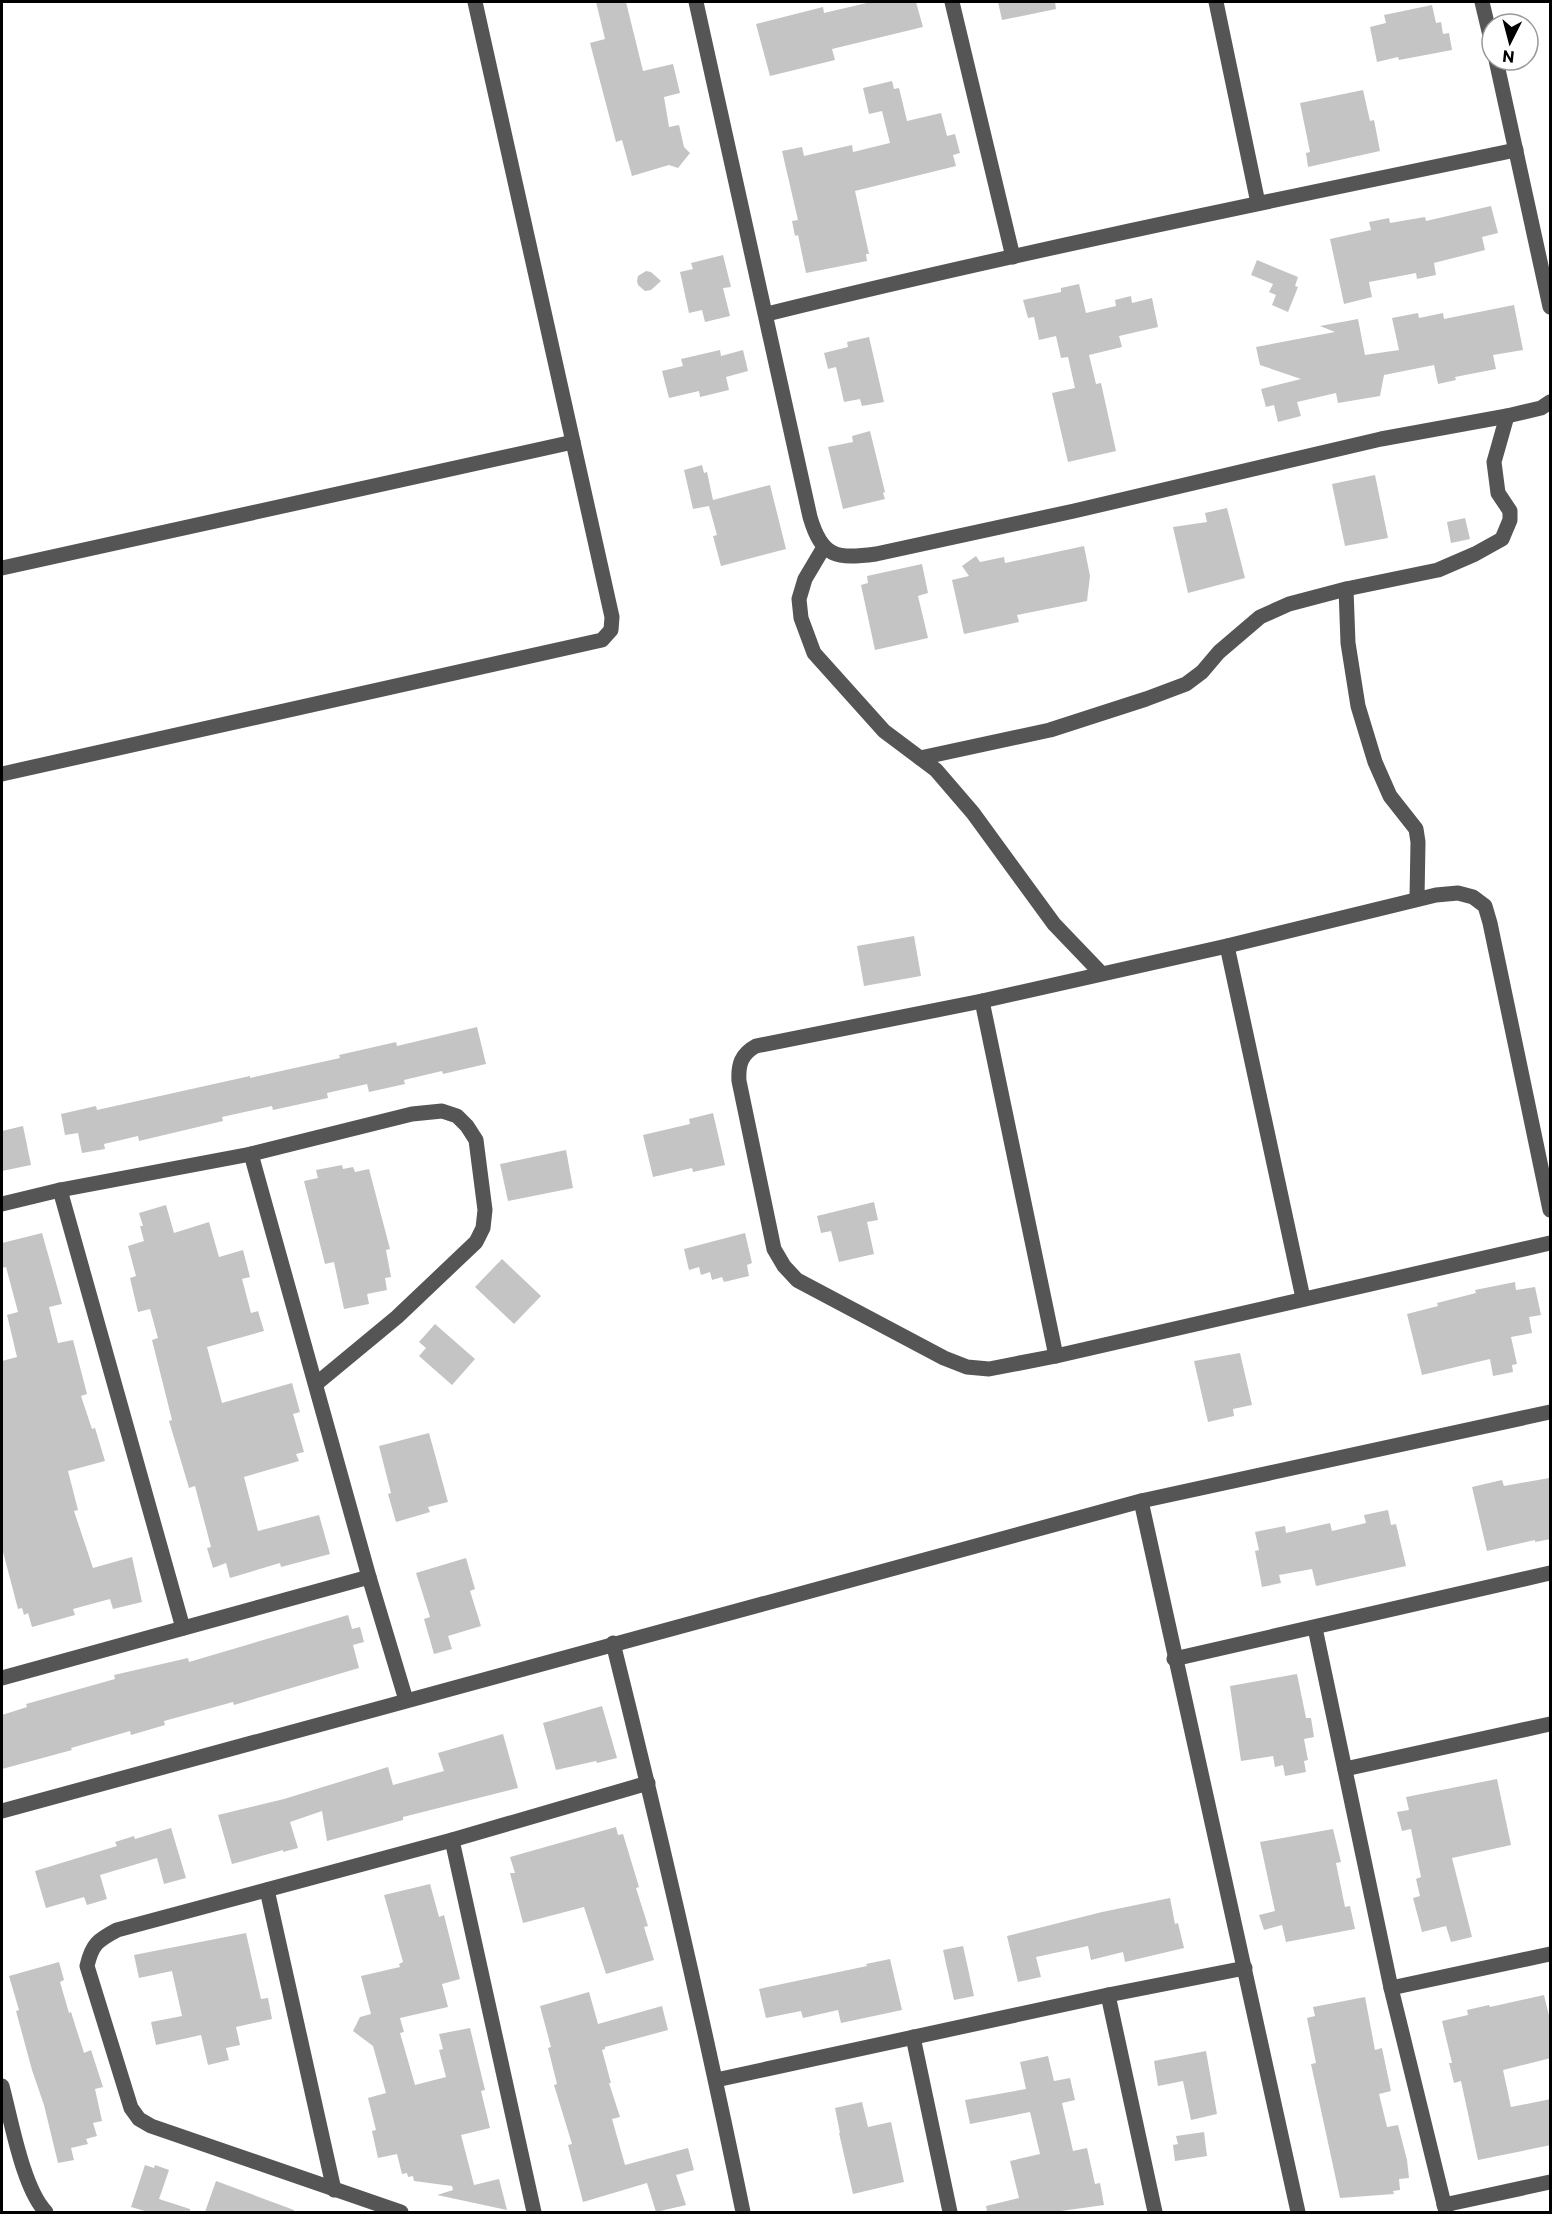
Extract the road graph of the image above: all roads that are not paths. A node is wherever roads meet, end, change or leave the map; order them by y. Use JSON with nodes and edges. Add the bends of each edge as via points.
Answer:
{"nodes":[{"id":1,"x":475,"y":2,"type":"edge"},
{"id":2,"x":696,"y":2,"type":"edge"},
{"id":3,"x":952,"y":2,"type":"edge"},
{"id":4,"x":1216,"y":2,"type":"edge"},
{"id":5,"x":1499,"y":72,"type":"edge"},
{"id":6,"x":1516,"y":150,"type":"junction"},
{"id":7,"x":1258,"y":203,"type":"junction"},
{"id":8,"x":1013,"y":257,"type":"junction"},
{"id":9,"x":1551,"y":307,"type":"edge"},
{"id":10,"x":767,"y":314,"type":"junction"},
{"id":11,"x":1551,"y":402,"type":"edge"},
{"id":12,"x":1507,"y":416,"type":"junction"},
{"id":13,"x":573,"y":442,"type":"junction"},
{"id":14,"x":824,"y":547,"type":"junction"},
{"id":15,"x":2,"y":568,"type":"edge"},
{"id":16,"x":1346,"y":589,"type":"junction"},
{"id":17,"x":920,"y":758,"type":"junction"},
{"id":18,"x":2,"y":774,"type":"edge"},
{"id":19,"x":1417,"y":898,"type":"junction"},
{"id":20,"x":1227,"y":946,"type":"junction"},
{"id":21,"x":1101,"y":973,"type":"junction"},
{"id":22,"x":982,"y":1001,"type":"junction"},
{"id":23,"x":250,"y":1154,"type":"junction"},
{"id":24,"x":60,"y":1190,"type":"junction"},
{"id":25,"x":2,"y":1204,"type":"edge"},
{"id":26,"x":1551,"y":1210,"type":"edge"},
{"id":27,"x":1551,"y":1243,"type":"edge"},
{"id":28,"x":1303,"y":1298,"type":"junction"},
{"id":29,"x":1056,"y":1356,"type":"junction"},
{"id":30,"x":316,"y":1384,"type":"junction"},
{"id":31,"x":1551,"y":1412,"type":"edge"},
{"id":32,"x":1141,"y":1501,"type":"junction"},
{"id":33,"x":1551,"y":1573,"type":"edge"},
{"id":34,"x":369,"y":1577,"type":"junction"},
{"id":35,"x":183,"y":1628,"type":"junction"},
{"id":36,"x":1315,"y":1628,"type":"junction"},
{"id":37,"x":613,"y":1643,"type":"junction"},
{"id":38,"x":1174,"y":1659,"type":"junction"},
{"id":39,"x":2,"y":1678,"type":"edge"},
{"id":40,"x":406,"y":1700,"type":"junction"},
{"id":41,"x":1551,"y":1724,"type":"edge"},
{"id":42,"x":1345,"y":1769,"type":"junction"},
{"id":43,"x":648,"y":1783,"type":"junction"},
{"id":44,"x":2,"y":1812,"type":"edge"},
{"id":45,"x":452,"y":1840,"type":"junction"},
{"id":46,"x":267,"y":1890,"type":"junction"},
{"id":47,"x":1551,"y":1954,"type":"edge"},
{"id":48,"x":1245,"y":1968,"type":"junction"},
{"id":49,"x":1391,"y":1988,"type":"junction"},
{"id":50,"x":1108,"y":1995,"type":"junction"},
{"id":51,"x":913,"y":2037,"type":"junction"},
{"id":52,"x":716,"y":2080,"type":"junction"},
{"id":53,"x":2,"y":2086,"type":"edge"},
{"id":54,"x":1551,"y":2182,"type":"edge"},
{"id":55,"x":334,"y":2190,"type":"junction"},
{"id":56,"x":1445,"y":2209,"type":"edge"},
{"id":57,"x":46,"y":2212,"type":"edge"},
{"id":58,"x":401,"y":2212,"type":"edge"},
{"id":59,"x":534,"y":2212,"type":"edge"},
{"id":60,"x":743,"y":2212,"type":"edge"},
{"id":61,"x":950,"y":2212,"type":"edge"},
{"id":62,"x":1155,"y":2212,"type":"edge"},
{"id":63,"x":1298,"y":2212,"type":"edge"}],
"edges":[{"from":1,"to":13,"type":"street"},
{"from":2,"to":10,"type":"street"},
{"from":3,"to":8,"type":"street"},
{"from":4,"to":7,"type":"street"},
{"from":5,"to":6,"type":"street"},
{"from":6,"to":7,"type":"street"},
{"from":6,"to":9,"type":"street"},
{"from":7,"to":8,"type":"street"},
{"from":8,"to":10,"type":"street"},
{"from":10,"to":14,"type":"street","via":[[810,517],[815,536]]},
{"from":11,"to":12,"type":"street"},
{"from":12,"to":14,"type":"street","via":[[1381,439],[876,554],[850,557],[836,555]]},
{"from":12,"to":16,"type":"street","via":[[1494,462],[1498,494],[1510,511],[1502,539],[1438,570]]},
{"from":13,"to":15,"type":"street"},
{"from":13,"to":18,"type":"street","via":[[612,617],[611,630],[602,640]]},
{"from":14,"to":17,"type":"street","via":[[805,579],[799,599],[801,618],[814,653],[884,730]]},
{"from":16,"to":17,"type":"street","via":[[1289,604],[1260,617],[1186,684],[1050,730]]},
{"from":16,"to":19,"type":"street","via":[[1346,619],[1358,706],[1390,796],[1416,829]]},
{"from":17,"to":21,"type":"street","via":[[936,770],[973,813],[1054,924]]},
{"from":19,"to":20,"type":"street"},
{"from":19,"to":26,"type":"street","via":[[1458,893],[1485,906]]},
{"from":20,"to":21,"type":"street"},
{"from":20,"to":28,"type":"street"},
{"from":21,"to":22,"type":"street"},
{"from":22,"to":29,"type":"street"},
{"from":22,"to":29,"type":"street","via":[[756,1046],[748,1051],[738,1068],[741,1092],[774,1249],[797,1280],[944,1359],[967,1367],[989,1369]]},
{"from":23,"to":24,"type":"street"},
{"from":23,"to":30,"type":"street"},
{"from":23,"to":30,"type":"street","via":[[412,1114],[442,1111],[457,1116],[476,1140],[485,1210],[476,1242],[397,1317]]},
{"from":24,"to":25,"type":"street"},
{"from":24,"to":35,"type":"street"},
{"from":27,"to":28,"type":"street"},
{"from":28,"to":29,"type":"street"},
{"from":30,"to":34,"type":"street"},
{"from":31,"to":32,"type":"street"},
{"from":32,"to":37,"type":"street"},
{"from":32,"to":38,"type":"street"},
{"from":33,"to":36,"type":"street"},
{"from":34,"to":35,"type":"street"},
{"from":34,"to":40,"type":"street"},
{"from":35,"to":39,"type":"street"},
{"from":36,"to":38,"type":"street"},
{"from":36,"to":42,"type":"street"},
{"from":37,"to":40,"type":"street"},
{"from":37,"to":43,"type":"street"},
{"from":38,"to":48,"type":"street"},
{"from":40,"to":44,"type":"street"},
{"from":41,"to":42,"type":"street"},
{"from":42,"to":49,"type":"street"},
{"from":43,"to":45,"type":"street"},
{"from":43,"to":52,"type":"street"},
{"from":45,"to":46,"type":"street"},
{"from":45,"to":59,"type":"street"},
{"from":46,"to":55,"type":"street"},
{"from":46,"to":55,"type":"street","via":[[117,1930],[91,1950],[87,1966],[131,2108],[139,2119]]},
{"from":47,"to":49,"type":"street"},
{"from":48,"to":50,"type":"street"},
{"from":48,"to":63,"type":"street"},
{"from":49,"to":56,"type":"street"},
{"from":50,"to":51,"type":"street"},
{"from":50,"to":62,"type":"street"},
{"from":51,"to":52,"type":"street"},
{"from":51,"to":61,"type":"street"},
{"from":52,"to":60,"type":"street"},
{"from":53,"to":57,"type":"street","via":[[29,2187]]},
{"from":54,"to":56,"type":"street"},
{"from":55,"to":58,"type":"street"}]}
